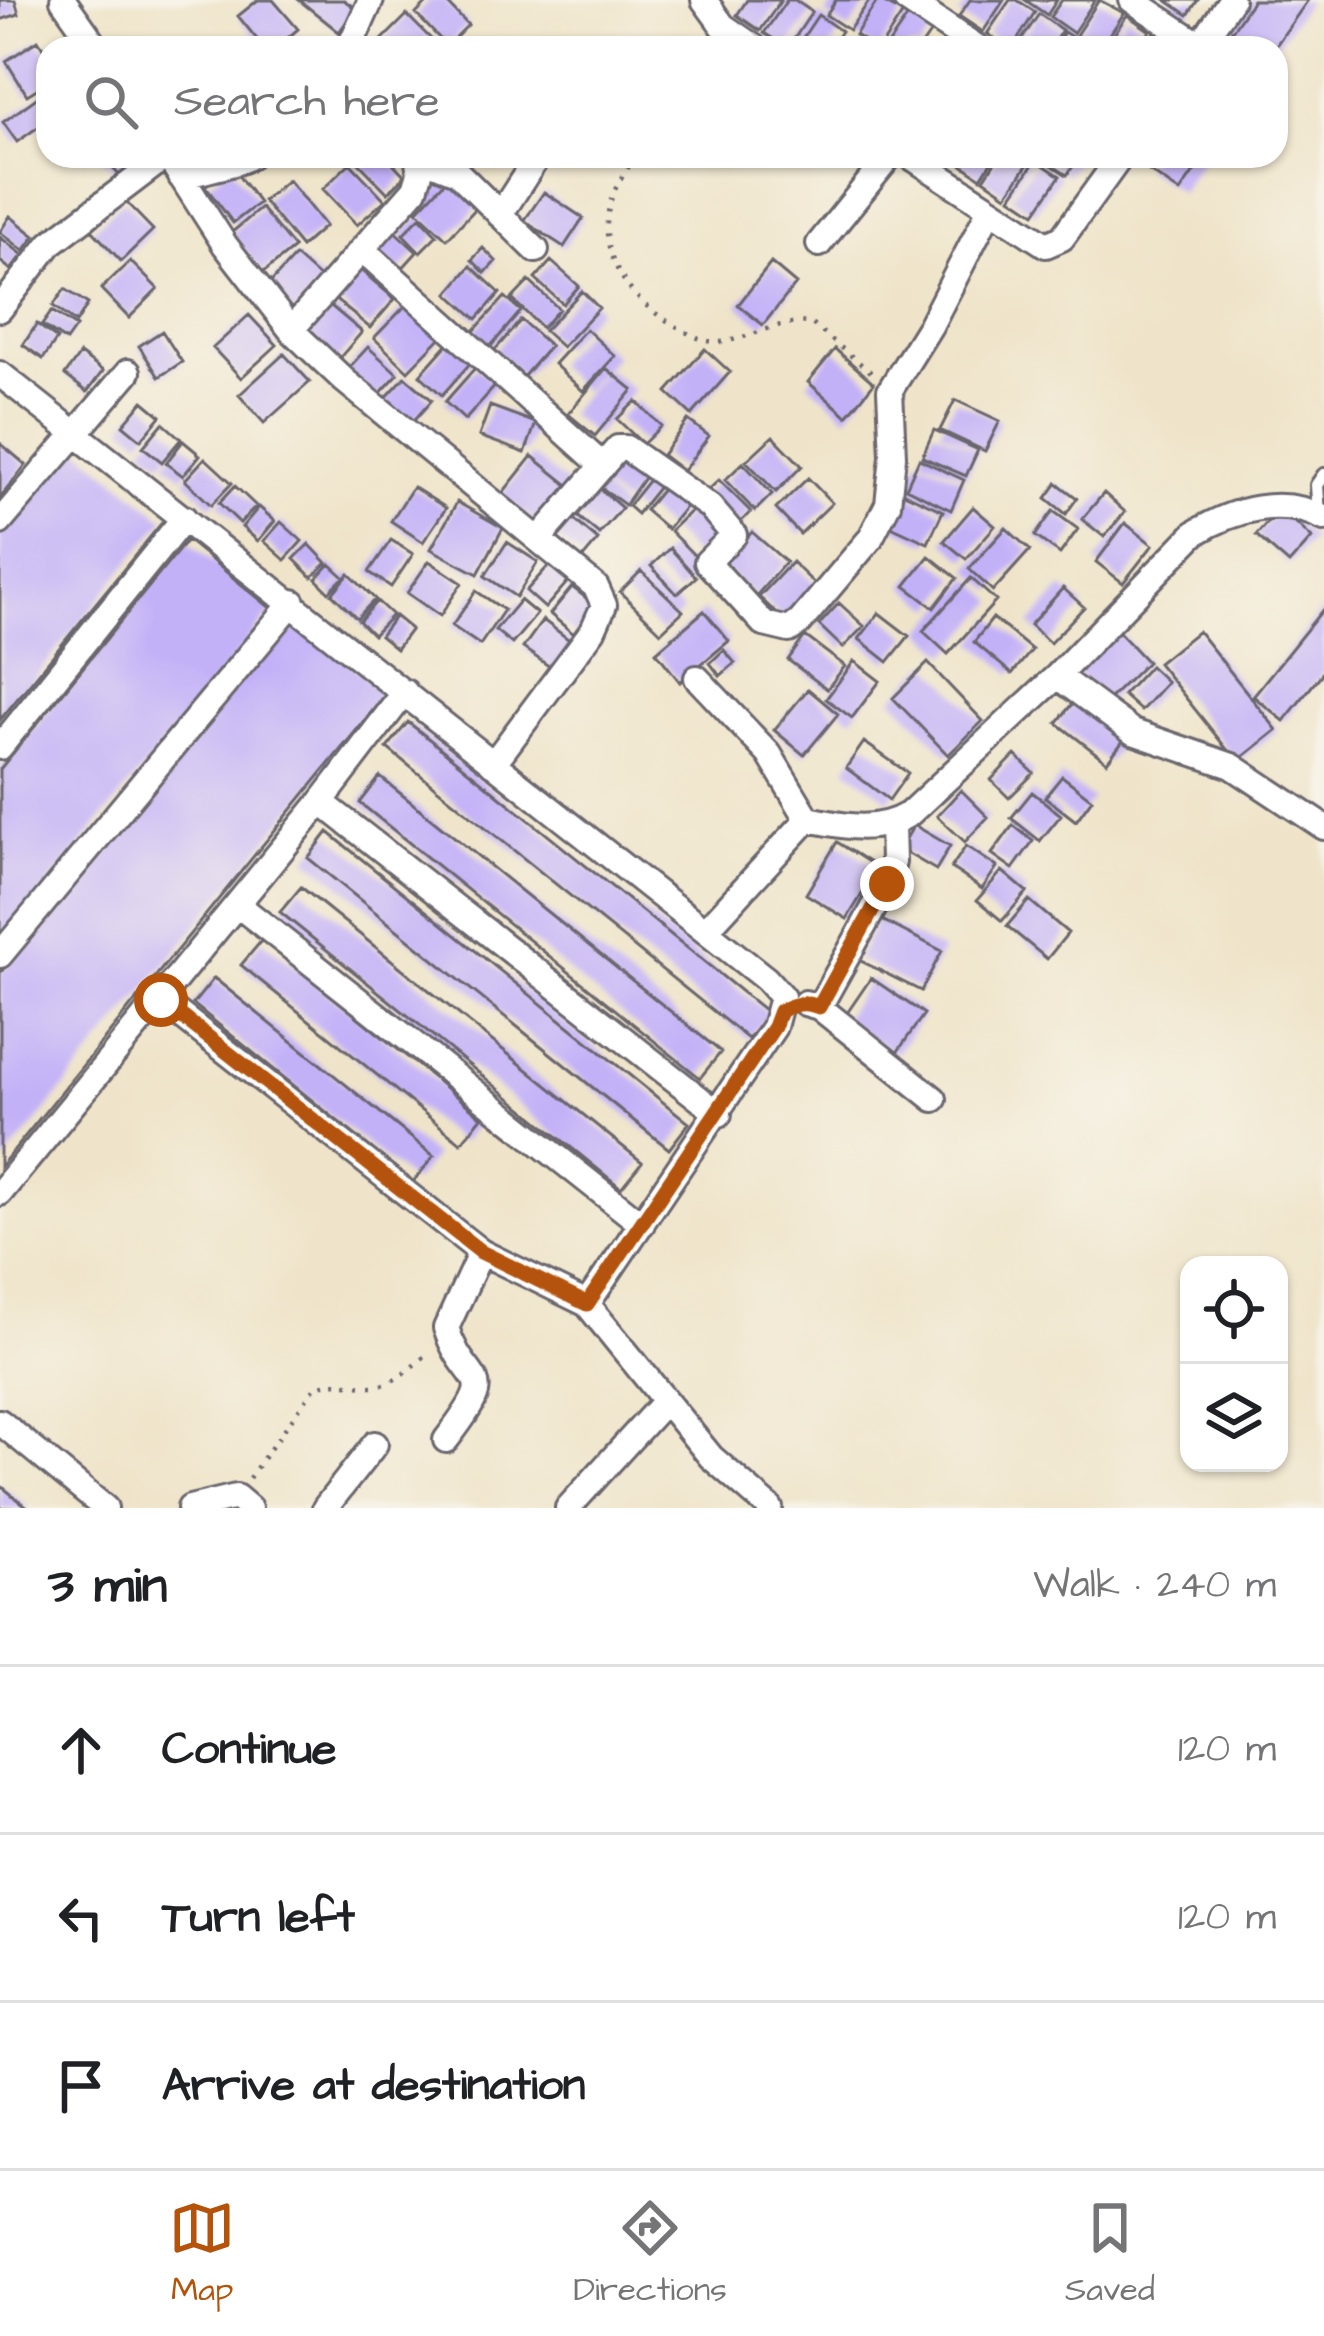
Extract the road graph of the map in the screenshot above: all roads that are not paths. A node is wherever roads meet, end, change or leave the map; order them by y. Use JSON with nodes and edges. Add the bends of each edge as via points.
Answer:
{"nodes":[{"id":1,"x":63,"y":0,"type":"edge"},
{"id":2,"x":371,"y":0,"type":"edge"},
{"id":3,"x":704,"y":0,"type":"edge"},
{"id":4,"x":906,"y":0,"type":"edge"},
{"id":5,"x":1132,"y":0,"type":"edge"},
{"id":6,"x":1231,"y":0,"type":"edge"},
{"id":7,"x":89,"y":36,"type":"edge"},
{"id":8,"x":353,"y":36,"type":"edge"},
{"id":9,"x":738,"y":36,"type":"edge"},
{"id":10,"x":960,"y":36,"type":"edge"},
{"id":11,"x":1184,"y":36,"type":"edge"},
{"id":12,"x":1206,"y":36,"type":"edge"},
{"id":13,"x":164,"y":168,"type":"edge"},
{"id":14,"x":175,"y":168,"type":"edge"},
{"id":15,"x":419,"y":168,"type":"edge"},
{"id":16,"x":447,"y":168,"type":"edge"},
{"id":17,"x":530,"y":168,"type":"edge"},
{"id":18,"x":880,"y":168,"type":"edge"},
{"id":19,"x":927,"y":168,"type":"edge"},
{"id":20,"x":1111,"y":168,"type":"edge"},
{"id":21,"x":989,"y":211,"type":"junction"},
{"id":22,"x":500,"y":215,"type":"junction"},
{"id":23,"x":819,"y":244,"type":"dead end"},
{"id":24,"x":363,"y":250,"type":"junction"},
{"id":25,"x":536,"y":250,"type":"dead end"},
{"id":26,"x":0,"y":309,"type":"edge"},
{"id":27,"x":291,"y":330,"type":"junction"},
{"id":28,"x":128,"y":372,"type":"dead end"},
{"id":29,"x":0,"y":374,"type":"edge"},
{"id":30,"x":74,"y":431,"type":"junction"},
{"id":31,"x":603,"y":466,"type":"junction"},
{"id":32,"x":1324,"y":475,"type":"edge"},
{"id":33,"x":1322,"y":517,"type":"edge"},
{"id":34,"x":184,"y":518,"type":"junction"},
{"id":35,"x":0,"y":522,"type":"edge"},
{"id":36,"x":539,"y":539,"type":"junction"},
{"id":37,"x":293,"y":602,"type":"junction"},
{"id":38,"x":1057,"y":676,"type":"junction"},
{"id":39,"x":697,"y":678,"type":"dead end"},
{"id":40,"x":405,"y":692,"type":"junction"},
{"id":41,"x":0,"y":747,"type":"edge"},
{"id":42,"x":493,"y":764,"type":"junction"},
{"id":43,"x":321,"y":802,"type":"junction"},
{"id":44,"x":808,"y":819,"type":"junction"},
{"id":45,"x":892,"y":824,"type":"junction"},
{"id":46,"x":1324,"y":827,"type":"edge"},
{"id":47,"x":238,"y":904,"type":"junction"},
{"id":48,"x":705,"y":931,"type":"junction"},
{"id":49,"x":0,"y":955,"type":"edge"},
{"id":50,"x":161,"y":1000,"type":"junction"},
{"id":51,"x":819,"y":1007,"type":"junction"},
{"id":52,"x":780,"y":1011,"type":"junction"},
{"id":53,"x":934,"y":1099,"type":"dead end"},
{"id":54,"x":718,"y":1114,"type":"junction"},
{"id":55,"x":0,"y":1193,"type":"edge"},
{"id":56,"x":642,"y":1224,"type":"junction"},
{"id":57,"x":481,"y":1252,"type":"junction"},
{"id":58,"x":587,"y":1304,"type":"junction"},
{"id":59,"x":665,"y":1401,"type":"junction"},
{"id":60,"x":0,"y":1422,"type":"edge"},
{"id":61,"x":446,"y":1440,"type":"dead end"},
{"id":62,"x":375,"y":1444,"type":"dead end"},
{"id":63,"x":242,"y":1503,"type":"edge"},
{"id":64,"x":105,"y":1508,"type":"edge"},
{"id":65,"x":190,"y":1508,"type":"edge"},
{"id":66,"x":325,"y":1508,"type":"edge"},
{"id":67,"x":568,"y":1508,"type":"edge"},
{"id":68,"x":770,"y":1508,"type":"edge"}],
"edges":[{"from":1,"to":7,"type":"street"},
{"from":2,"to":8,"type":"street"},
{"from":3,"to":9,"type":"street"},
{"from":4,"to":10,"type":"street"},
{"from":5,"to":11,"type":"street"},
{"from":6,"to":12,"type":"street"},
{"from":13,"to":26,"type":"street","via":[[50,244]]},
{"from":14,"to":27,"type":"street"},
{"from":15,"to":24,"type":"street","via":[[415,189]]},
{"from":16,"to":22,"type":"street"},
{"from":17,"to":22,"type":"street"},
{"from":18,"to":23,"type":"street"},
{"from":19,"to":21,"type":"street"},
{"from":20,"to":21,"type":"street","via":[[1054,244],[1036,242]]},
{"from":21,"to":31,"type":"street","via":[[890,390],[888,504],[870,539],[789,630],[764,624],[707,562],[734,535],[710,507],[626,448]]},
{"from":22,"to":25,"type":"street"},
{"from":24,"to":27,"type":"street"},
{"from":24,"to":31,"type":"street"},
{"from":27,"to":36,"type":"street"},
{"from":28,"to":30,"type":"street"},
{"from":29,"to":30,"type":"street"},
{"from":30,"to":34,"type":"street"},
{"from":30,"to":35,"type":"street"},
{"from":31,"to":36,"type":"street"},
{"from":32,"to":33,"type":"lane","via":[[1317,485]]},
{"from":33,"to":38,"type":"street","via":[[1275,505],[1218,519],[1195,533]]},
{"from":34,"to":37,"type":"street"},
{"from":34,"to":41,"type":"street"},
{"from":36,"to":42,"type":"street","via":[[596,586],[604,605]]},
{"from":37,"to":40,"type":"street"},
{"from":37,"to":49,"type":"street"},
{"from":38,"to":45,"type":"street"},
{"from":38,"to":46,"type":"street","via":[[1133,732],[1232,766]]},
{"from":39,"to":44,"type":"street","via":[[769,754]]},
{"from":40,"to":42,"type":"street"},
{"from":40,"to":43,"type":"street"},
{"from":42,"to":48,"type":"street"},
{"from":43,"to":47,"type":"street"},
{"from":43,"to":54,"type":"street"},
{"from":44,"to":45,"type":"street"},
{"from":44,"to":48,"type":"street"},
{"from":45,"to":51,"type":"street","via":[[887,884]]},
{"from":47,"to":50,"type":"street"},
{"from":47,"to":56,"type":"street"},
{"from":48,"to":52,"type":"street","via":[[775,987]]},
{"from":50,"to":55,"type":"street"},
{"from":50,"to":57,"type":"street"},
{"from":51,"to":52,"type":"street"},
{"from":51,"to":53,"type":"street"},
{"from":52,"to":54,"type":"street"},
{"from":54,"to":56,"type":"street"},
{"from":56,"to":58,"type":"street"},
{"from":57,"to":58,"type":"street"},
{"from":57,"to":61,"type":"street","via":[[449,1316],[450,1338],[477,1388]]},
{"from":58,"to":59,"type":"street"},
{"from":59,"to":67,"type":"street"},
{"from":59,"to":68,"type":"street","via":[[711,1457]]},
{"from":60,"to":64,"type":"street"},
{"from":62,"to":66,"type":"street"},
{"from":63,"to":65,"type":"street"}]}
